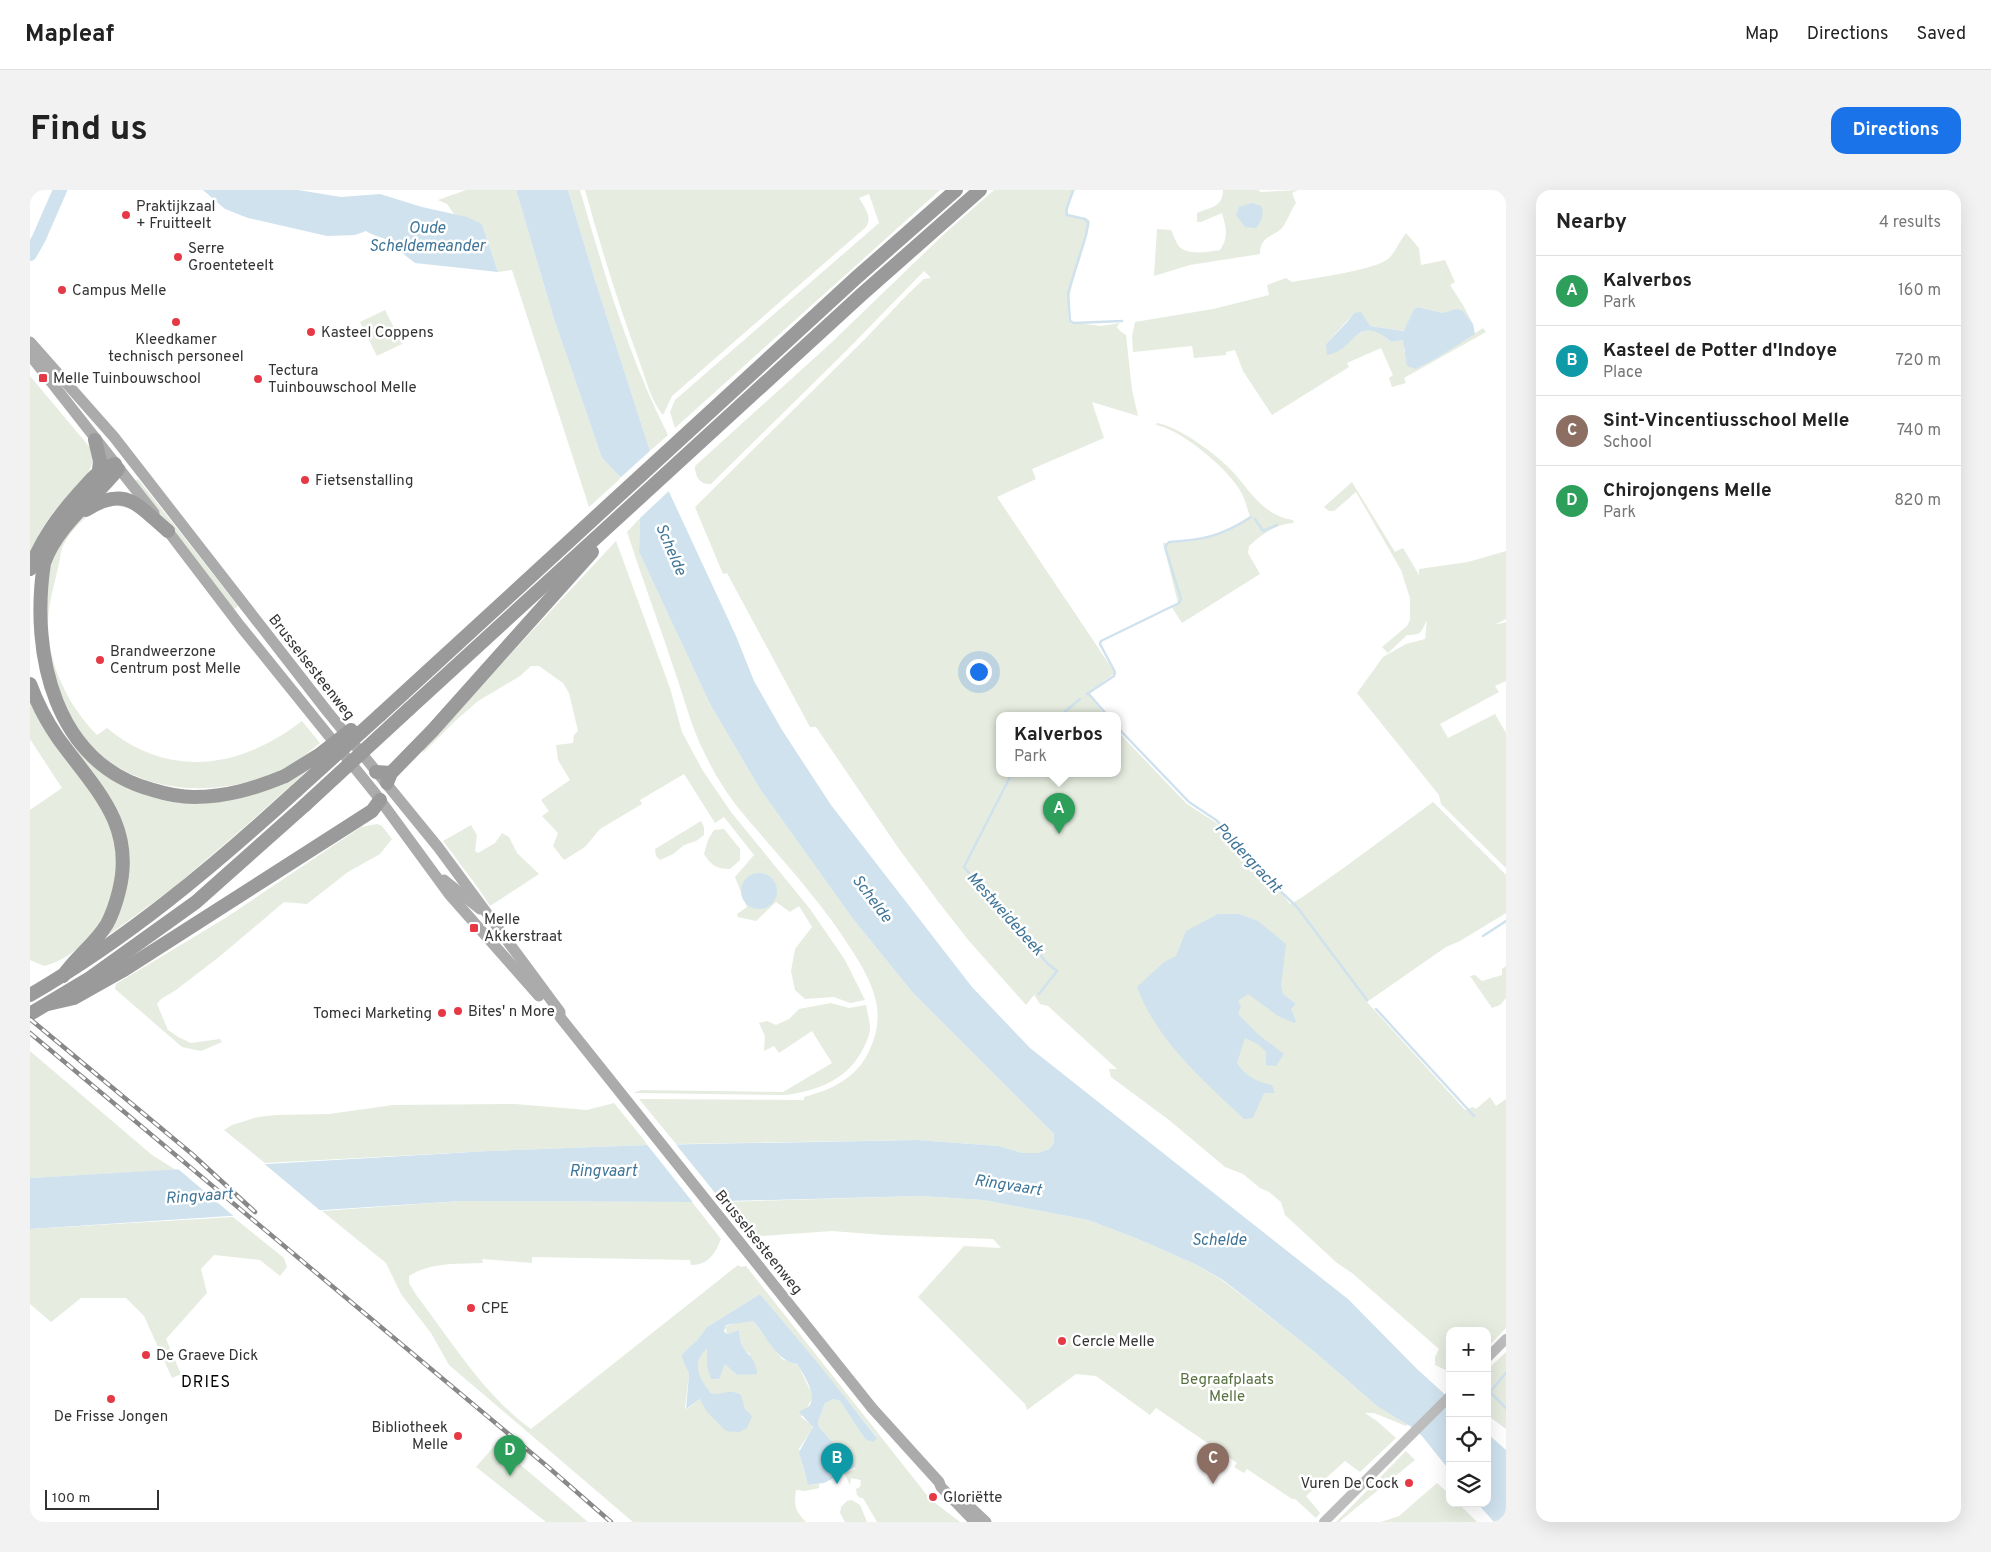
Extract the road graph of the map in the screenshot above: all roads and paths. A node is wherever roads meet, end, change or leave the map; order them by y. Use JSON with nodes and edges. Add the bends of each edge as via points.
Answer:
{"nodes":[{"id":1,"x":956,"y":190,"type":"edge"},
{"id":2,"x":980,"y":190,"type":"edge"},
{"id":3,"x":30,"y":342,"type":"edge"},
{"id":4,"x":30,"y":355,"type":"edge"},
{"id":5,"x":114,"y":438,"type":"junction"},
{"id":6,"x":95,"y":440,"type":"junction"},
{"id":7,"x":118,"y":466,"type":"junction"},
{"id":8,"x":99,"y":470,"type":"junction"},
{"id":9,"x":144,"y":478,"type":"junction"},
{"id":10,"x":72,"y":519,"type":"junction"},
{"id":11,"x":168,"y":532,"type":"junction"},
{"id":12,"x":602,"y":536,"type":"junction"},
{"id":13,"x":30,"y":569,"type":"edge"},
{"id":14,"x":30,"y":684,"type":"edge"},
{"id":15,"x":292,"y":688,"type":"junction"},
{"id":16,"x":381,"y":710,"type":"junction"},
{"id":17,"x":376,"y":772,"type":"junction"},
{"id":18,"x":389,"y":778,"type":"junction"},
{"id":19,"x":380,"y":800,"type":"junction"},
{"id":20,"x":413,"y":844,"type":"junction"},
{"id":21,"x":449,"y":894,"type":"junction"},
{"id":22,"x":488,"y":913,"type":"junction"},
{"id":23,"x":507,"y":939,"type":"junction"},
{"id":24,"x":97,"y":947,"type":"junction"},
{"id":25,"x":117,"y":967,"type":"junction"},
{"id":26,"x":30,"y":995,"type":"edge"},
{"id":27,"x":30,"y":1014,"type":"edge"},
{"id":28,"x":560,"y":1017,"type":"junction"},
{"id":29,"x":1506,"y":1339,"type":"edge"},
{"id":30,"x":1491,"y":1354,"type":"edge"},
{"id":31,"x":1446,"y":1400,"type":"edge"},
{"id":32,"x":939,"y":1482,"type":"junction"},
{"id":33,"x":975,"y":1522,"type":"edge"},
{"id":34,"x":986,"y":1522,"type":"edge"},
{"id":35,"x":1324,"y":1522,"type":"edge"}],
"edges":[{"from":1,"to":16,"type":"highway"},
{"from":2,"to":12,"type":"highway","via":[[861,295],[612,523],[610,531]]},
{"from":3,"to":5,"type":"main road","name":"Brusselsesteenweg"},
{"from":4,"to":6,"type":"main road","name":"Brusselsesteenweg"},
{"from":5,"to":7,"type":"main road"},
{"from":5,"to":9,"type":"main road","name":"Brusselsesteenweg"},
{"from":6,"to":7,"type":"main road","name":"Brusselsesteenweg"},
{"from":6,"to":8,"type":"highway"},
{"from":7,"to":8,"type":"highway"},
{"from":7,"to":9,"type":"main road","via":[[130,467]]},
{"from":7,"to":10,"type":"highway"},
{"from":7,"to":11,"type":"main road","name":"Brusselsesteenweg"},
{"from":8,"to":13,"type":"highway","via":[[56,518]]},
{"from":9,"to":17,"type":"main road","name":"Brusselsesteenweg"},
{"from":10,"to":11,"type":"highway","via":[[99,502],[123,499],[141,507]]},
{"from":10,"to":16,"type":"highway","bridge":true,"via":[[44,562],[33,604],[35,659],[52,708],[79,747],[116,776],[137,786],[193,797],[228,795],[257,788],[286,776]]},
{"from":11,"to":15,"type":"main road","name":"Brusselsesteenweg"},
{"from":12,"to":18,"type":"highway"},
{"from":12,"to":25,"type":"highway","bridge":true,"via":[[196,902]]},
{"from":14,"to":24,"type":"highway","via":[[57,737],[102,796],[123,848],[121,880],[114,910]]},
{"from":15,"to":17,"type":"main road","via":[[301,694],[364,772]]},
{"from":15,"to":19,"type":"main road","name":"Brusselsesteenweg"},
{"from":16,"to":24,"type":"highway","bridge":true,"via":[[296,792],[177,895]]},
{"from":17,"to":18,"type":"highway"},
{"from":18,"to":19,"type":"main road"},
{"from":18,"to":22,"type":"main road","name":"Brusselsesteenweg"},
{"from":19,"to":20,"type":"main road","name":"Brusselsesteenweg"},
{"from":19,"to":25,"type":"highway","via":[[372,811]]},
{"from":20,"to":21,"type":"main road","name":"Brusselsesteenweg"},
{"from":20,"to":22,"type":"main road","via":[[445,882]]},
{"from":21,"to":23,"type":"main road"},
{"from":21,"to":28,"type":"main road","name":"Brusselsesteenweg","via":[[555,1016]]},
{"from":22,"to":23,"type":"main road","name":"Brusselsesteenweg"},
{"from":23,"to":28,"type":"main road","name":"Brusselsesteenweg","via":[[560,1012]]},
{"from":24,"to":26,"type":"highway","via":[[63,976]]},
{"from":25,"to":27,"type":"highway"},
{"from":28,"to":32,"type":"main road","name":"Brusselsesteenweg","via":[[872,1408]]},
{"from":29,"to":30,"type":"main road"},
{"from":31,"to":35,"type":"main road"},
{"from":32,"to":33,"type":"main road","name":"Brusselsesteenweg"},
{"from":32,"to":34,"type":"main road","name":"Brusselsesteenweg"}]}
